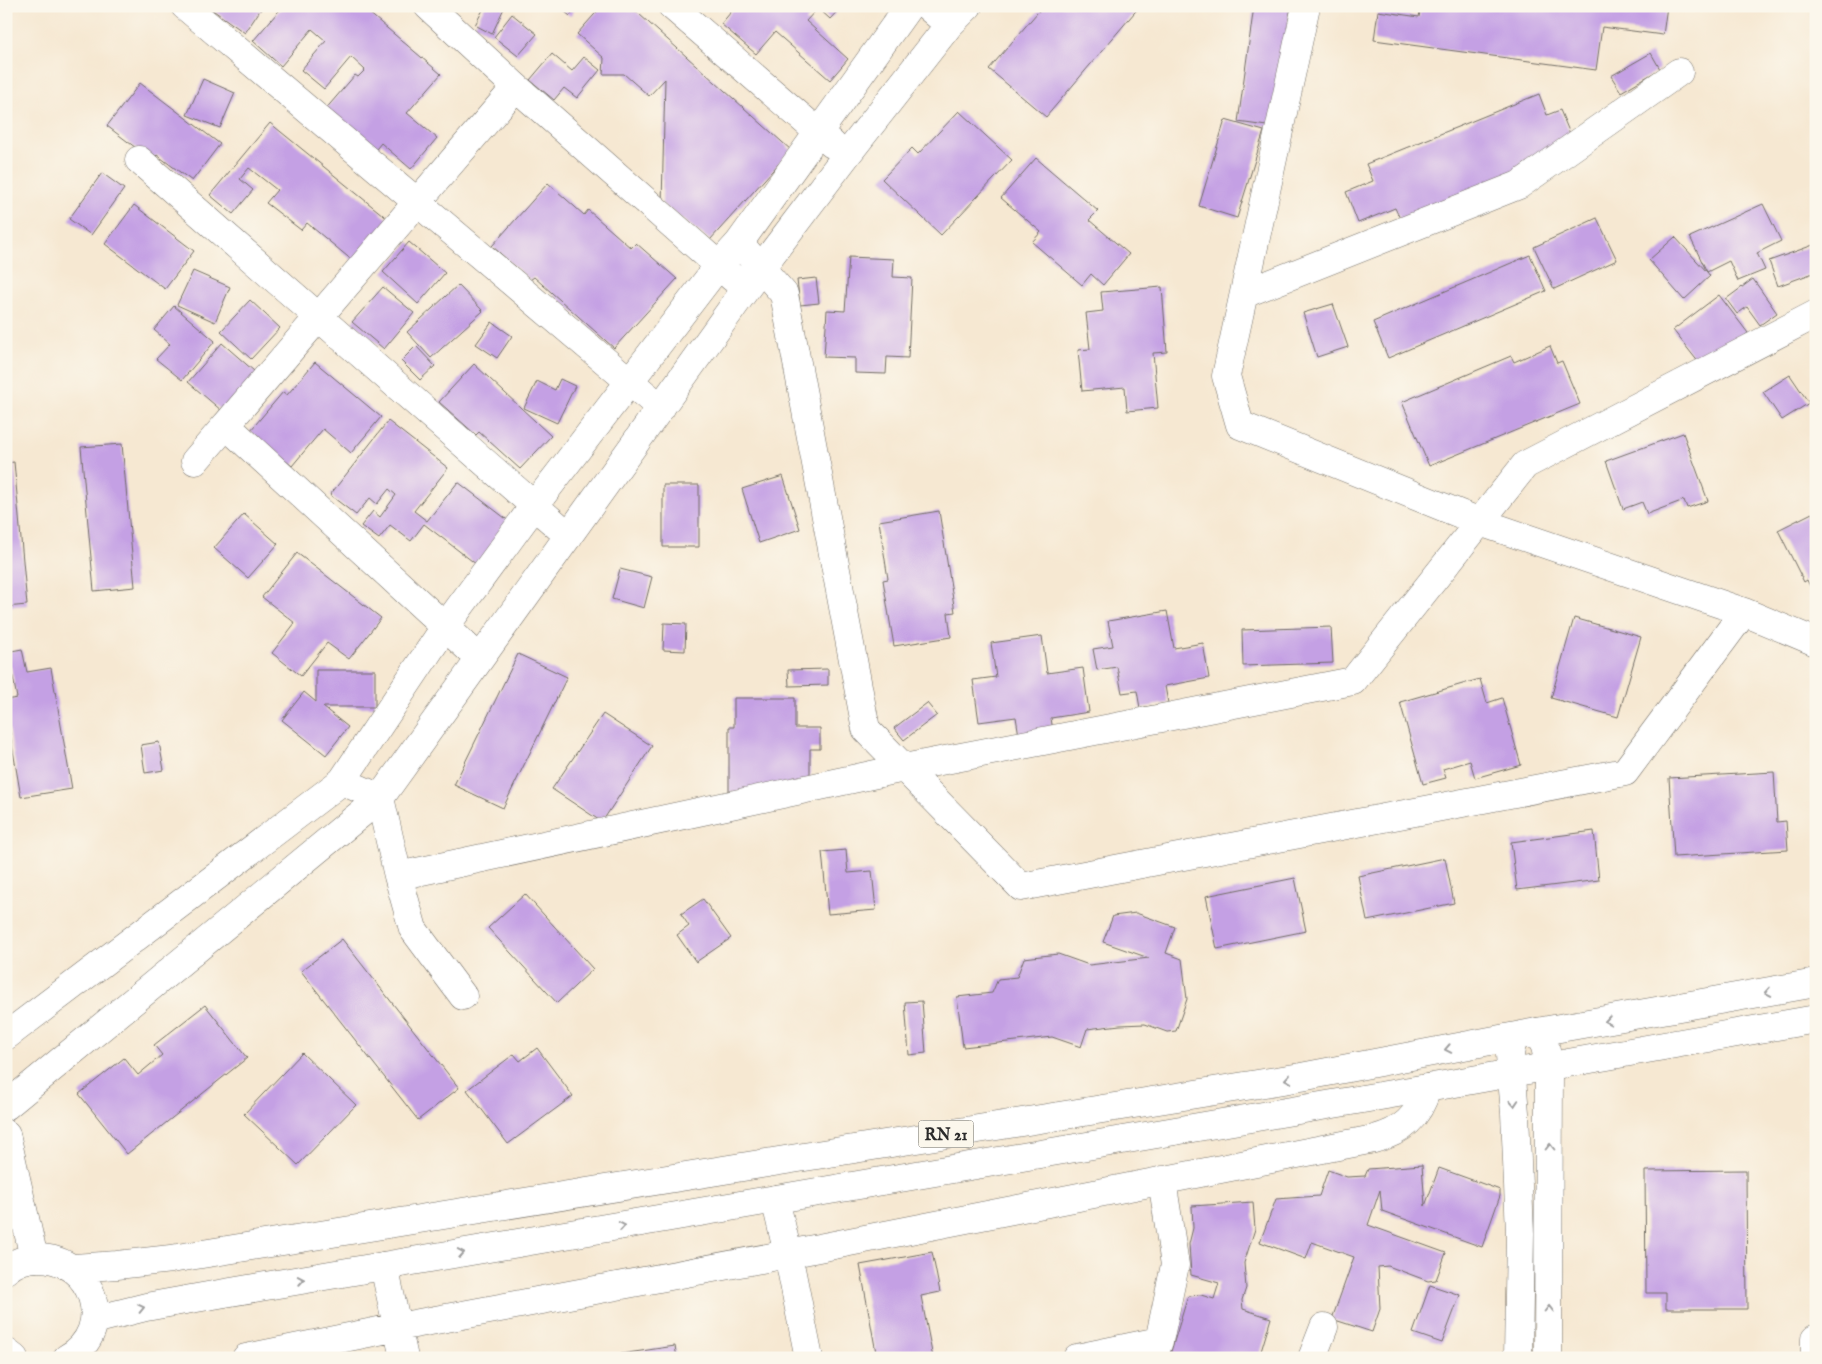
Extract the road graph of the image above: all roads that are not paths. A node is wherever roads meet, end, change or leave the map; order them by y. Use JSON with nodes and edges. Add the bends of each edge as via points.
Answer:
{"nodes":[{"id":1,"x":185,"y":6,"type":"edge"},
{"id":2,"x":428,"y":6,"type":"edge"},
{"id":3,"x":909,"y":6,"type":"edge"},
{"id":4,"x":927,"y":6,"type":"edge"},
{"id":5,"x":1306,"y":6,"type":"edge"},
{"id":6,"x":690,"y":12,"type":"edge"},
{"id":7,"x":959,"y":16,"type":"edge"},
{"id":8,"x":1679,"y":72,"type":"dead end"},
{"id":9,"x":516,"y":87,"type":"junction"},
{"id":10,"x":819,"y":132,"type":"junction"},
{"id":11,"x":846,"y":156,"type":"junction"},
{"id":12,"x":139,"y":160,"type":"dead end"},
{"id":13,"x":417,"y":202,"type":"junction"},
{"id":14,"x":739,"y":243,"type":"junction"},
{"id":15,"x":719,"y":266,"type":"junction"},
{"id":16,"x":754,"y":279,"type":"junction"},
{"id":17,"x":1244,"y":294,"type":"junction"},
{"id":18,"x":1816,"y":314,"type":"edge"},
{"id":19,"x":318,"y":318,"type":"junction"},
{"id":20,"x":630,"y":382,"type":"junction"},
{"id":21,"x":661,"y":408,"type":"junction"},
{"id":22,"x":226,"y":425,"type":"junction"},
{"id":23,"x":196,"y":461,"type":"dead end"},
{"id":24,"x":534,"y":506,"type":"junction"},
{"id":25,"x":1480,"y":522,"type":"junction"},
{"id":26,"x":569,"y":536,"type":"junction"},
{"id":27,"x":1744,"y":612,"type":"junction"},
{"id":28,"x":445,"y":627,"type":"junction"},
{"id":29,"x":1816,"y":642,"type":"edge"},
{"id":30,"x":480,"y":659,"type":"junction"},
{"id":31,"x":904,"y":768,"type":"junction"},
{"id":32,"x":342,"y":781,"type":"junction"},
{"id":33,"x":380,"y":798,"type":"junction"},
{"id":34,"x":398,"y":876,"type":"junction"},
{"id":35,"x":1816,"y":983,"type":"edge"},
{"id":36,"x":463,"y":996,"type":"dead end"},
{"id":37,"x":1816,"y":1019,"type":"edge"},
{"id":38,"x":1525,"y":1035,"type":"junction"},
{"id":39,"x":6,"y":1036,"type":"edge"},
{"id":40,"x":1549,"y":1066,"type":"junction"},
{"id":41,"x":1511,"y":1073,"type":"junction"},
{"id":42,"x":1427,"y":1088,"type":"junction"},
{"id":43,"x":6,"y":1106,"type":"edge"},
{"id":44,"x":6,"y":1136,"type":"edge"},
{"id":45,"x":1162,"y":1180,"type":"junction"},
{"id":46,"x":775,"y":1200,"type":"junction"},
{"id":47,"x":788,"y":1254,"type":"junction"},
{"id":48,"x":34,"y":1258,"type":"junction"},
{"id":49,"x":384,"y":1266,"type":"junction"},
{"id":50,"x":74,"y":1268,"type":"junction"},
{"id":51,"x":6,"y":1270,"type":"edge"},
{"id":52,"x":94,"y":1320,"type":"junction"},
{"id":53,"x":398,"y":1327,"type":"junction"},
{"id":54,"x":1324,"y":1327,"type":"dead end"},
{"id":55,"x":1156,"y":1349,"type":"edge"},
{"id":56,"x":6,"y":1352,"type":"edge"},
{"id":57,"x":14,"y":1358,"type":"edge"},
{"id":58,"x":67,"y":1358,"type":"edge"},
{"id":59,"x":246,"y":1358,"type":"edge"},
{"id":60,"x":404,"y":1358,"type":"edge"},
{"id":61,"x":809,"y":1358,"type":"edge"},
{"id":62,"x":1077,"y":1358,"type":"edge"},
{"id":63,"x":1312,"y":1358,"type":"edge"},
{"id":64,"x":1518,"y":1358,"type":"edge"},
{"id":65,"x":1548,"y":1358,"type":"edge"}],
"edges":[{"from":1,"to":13,"type":"street"},
{"from":2,"to":9,"type":"street"},
{"from":3,"to":10,"type":"street"},
{"from":4,"to":7,"type":"street"},
{"from":5,"to":17,"type":"street"},
{"from":6,"to":10,"type":"street"},
{"from":7,"to":11,"type":"street"},
{"from":8,"to":17,"type":"street","via":[[1519,185]]},
{"from":9,"to":13,"type":"street"},
{"from":9,"to":15,"type":"street"},
{"from":10,"to":11,"type":"street"},
{"from":10,"to":14,"type":"street"},
{"from":11,"to":16,"type":"street"},
{"from":12,"to":19,"type":"street"},
{"from":13,"to":19,"type":"street"},
{"from":13,"to":20,"type":"street"},
{"from":14,"to":15,"type":"street"},
{"from":14,"to":16,"type":"street"},
{"from":15,"to":16,"type":"street"},
{"from":15,"to":20,"type":"street"},
{"from":16,"to":21,"type":"street"},
{"from":16,"to":31,"type":"street","via":[[784,294],[866,729]]},
{"from":17,"to":25,"type":"street","via":[[1226,376],[1240,425]]},
{"from":18,"to":25,"type":"street","via":[[1525,465]]},
{"from":19,"to":22,"type":"street"},
{"from":19,"to":24,"type":"street"},
{"from":20,"to":21,"type":"street"},
{"from":20,"to":24,"type":"street"},
{"from":21,"to":26,"type":"street"},
{"from":22,"to":23,"type":"street"},
{"from":22,"to":28,"type":"street"},
{"from":24,"to":26,"type":"street"},
{"from":24,"to":28,"type":"street"},
{"from":25,"to":27,"type":"street"},
{"from":25,"to":31,"type":"street","via":[[1353,681]]},
{"from":26,"to":30,"type":"street"},
{"from":27,"to":29,"type":"street"},
{"from":27,"to":31,"type":"street","via":[[1625,772],[1020,887]]},
{"from":28,"to":30,"type":"street"},
{"from":28,"to":32,"type":"street"},
{"from":30,"to":33,"type":"street"},
{"from":31,"to":34,"type":"street"},
{"from":32,"to":33,"type":"street"},
{"from":32,"to":39,"type":"street"},
{"from":33,"to":34,"type":"street"},
{"from":33,"to":43,"type":"street"},
{"from":34,"to":36,"type":"street","via":[[414,929]]},
{"from":35,"to":38,"type":"street","number":"RN 21","one_way":true},
{"from":37,"to":40,"type":"street","number":"RN 21"},
{"from":38,"to":40,"type":"street","via":[[1545,1046]]},
{"from":38,"to":41,"type":"street","via":[[1510,1055]]},
{"from":38,"to":50,"type":"street","number":"RN 21","one_way":true,"via":[[1292,1079],[240,1248]]},
{"from":40,"to":41,"type":"street","number":"RN 21"},
{"from":65,"to":40,"type":"street","one_way":true},
{"from":41,"to":42,"type":"street","number":"RN 21"},
{"from":41,"to":64,"type":"street","one_way":true,"via":[[1520,1233]]},
{"from":42,"to":45,"type":"street","via":[[1409,1123],[1386,1136]]},
{"from":42,"to":46,"type":"street","number":"RN 21"},
{"from":44,"to":48,"type":"street"},
{"from":45,"to":47,"type":"street"},
{"from":45,"to":55,"type":"street","via":[[1174,1265]]},
{"from":46,"to":47,"type":"street"},
{"from":49,"to":46,"type":"street","number":"RN 21","one_way":true},
{"from":47,"to":53,"type":"street"},
{"from":47,"to":61,"type":"street"},
{"from":48,"to":50,"type":"street","via":[[55,1260]]},
{"from":48,"to":51,"type":"street","via":[[22,1260]]},
{"from":52,"to":49,"type":"street","number":"RN 21","one_way":true,"via":[[162,1304]]},
{"from":49,"to":53,"type":"street"},
{"from":50,"to":52,"type":"street","via":[[91,1291],[95,1305]]},
{"from":52,"to":58,"type":"street","via":[[81,1347]]},
{"from":53,"to":59,"type":"street"},
{"from":53,"to":60,"type":"street"},
{"from":54,"to":63,"type":"street"},
{"from":55,"to":62,"type":"street"},
{"from":56,"to":57,"type":"street"}]}
